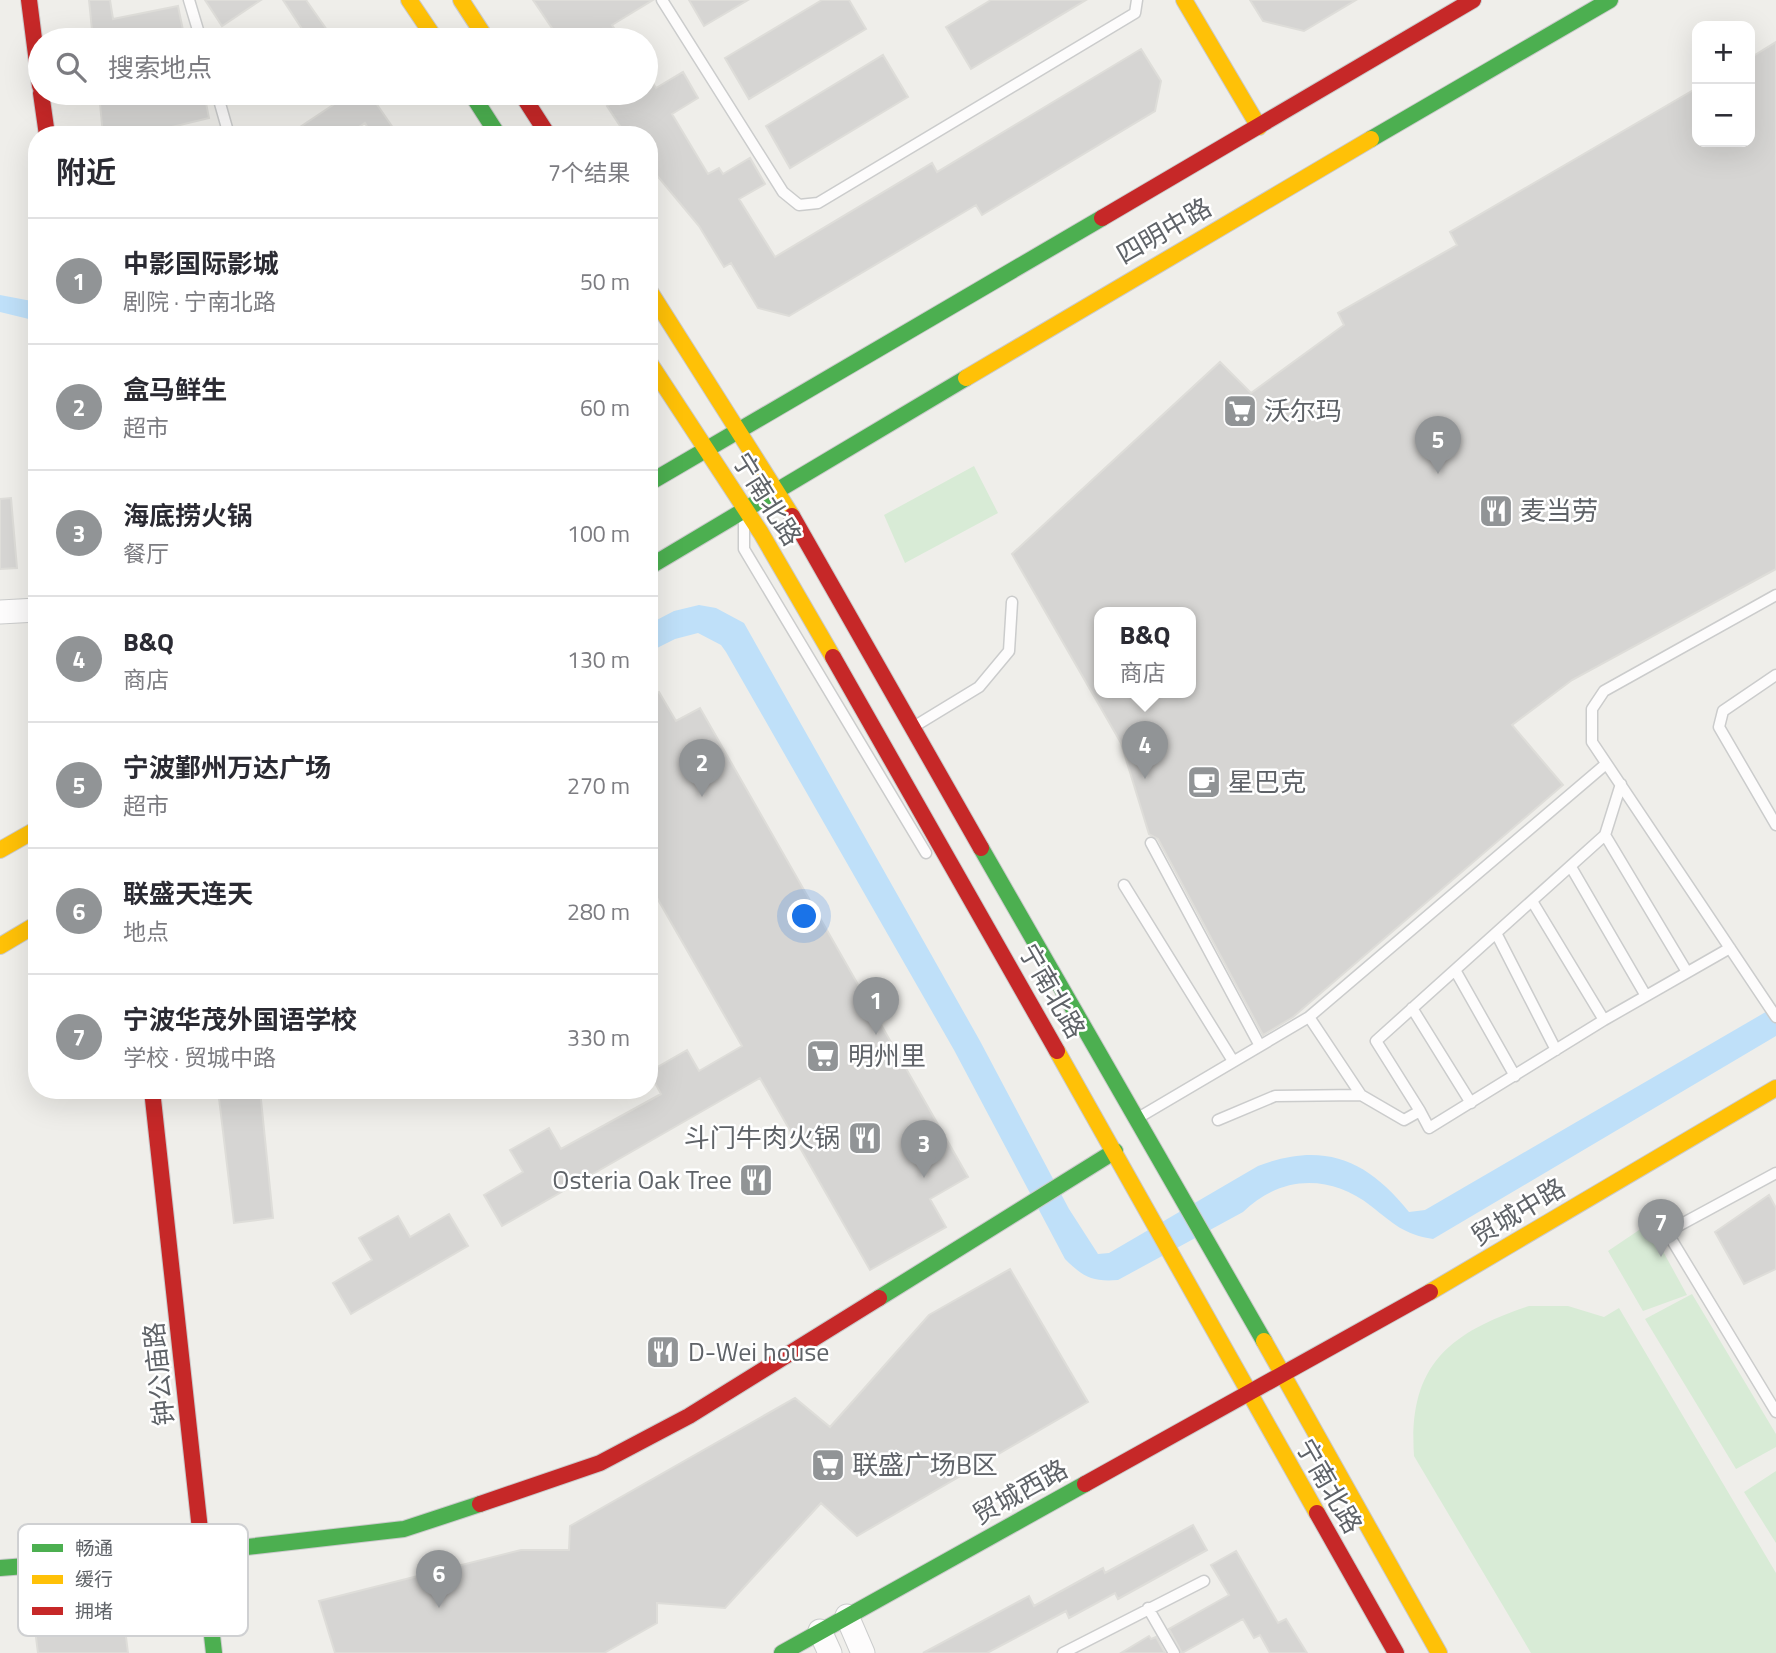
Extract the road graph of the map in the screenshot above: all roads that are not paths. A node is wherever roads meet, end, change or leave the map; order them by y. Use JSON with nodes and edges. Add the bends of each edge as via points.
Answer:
{"nodes":[{"id":1,"x":29,"y":0,"type":"edge"},
{"id":2,"x":189,"y":0,"type":"edge"},
{"id":3,"x":409,"y":0,"type":"edge"},
{"id":4,"x":461,"y":0,"type":"edge"},
{"id":5,"x":662,"y":0,"type":"edge"},
{"id":6,"x":1137,"y":0,"type":"edge"},
{"id":7,"x":1184,"y":0,"type":"edge"},
{"id":8,"x":1473,"y":0,"type":"edge"},
{"id":9,"x":1610,"y":0,"type":"edge"},
{"id":10,"x":33,"y":28,"type":"edge"},
{"id":11,"x":197,"y":28,"type":"edge"},
{"id":12,"x":428,"y":28,"type":"edge"},
{"id":13,"x":479,"y":28,"type":"edge"},
{"id":14,"x":43,"y":105,"type":"edge"},
{"id":15,"x":220,"y":105,"type":"edge"},
{"id":16,"x":479,"y":105,"type":"edge"},
{"id":17,"x":529,"y":105,"type":"edge"},
{"id":18,"x":46,"y":126,"type":"edge"},
{"id":19,"x":226,"y":126,"type":"edge"},
{"id":20,"x":492,"y":126,"type":"edge"},
{"id":21,"x":542,"y":126,"type":"edge"},
{"id":22,"x":1259,"y":127,"type":"junction"},
{"id":23,"x":658,"y":304,"type":"edge"},
{"id":24,"x":658,"y":376,"type":"edge"},
{"id":25,"x":741,"y":430,"type":"junction"},
{"id":26,"x":707,"y":450,"type":"junction"},
{"id":27,"x":658,"y":478,"type":"edge"},
{"id":28,"x":776,"y":488,"type":"junction"},
{"id":29,"x":744,"y":508,"type":"junction"},
{"id":30,"x":658,"y":561,"type":"edge"},
{"id":31,"x":1776,"y":595,"type":"edge"},
{"id":32,"x":1012,"y":601,"type":"dead end"},
{"id":33,"x":28,"y":610,"type":"edge"},
{"id":34,"x":0,"y":612,"type":"edge"},
{"id":35,"x":1776,"y":675,"type":"edge"},
{"id":36,"x":913,"y":727,"type":"junction"},
{"id":37,"x":1606,"y":764,"type":"junction"},
{"id":38,"x":1621,"y":784,"type":"junction"},
{"id":39,"x":950,"y":794,"type":"junction"},
{"id":40,"x":1776,"y":825,"type":"edge"},
{"id":41,"x":984,"y":831,"type":"dead end"},
{"id":42,"x":28,"y":834,"type":"edge"},
{"id":43,"x":1605,"y":835,"type":"junction"},
{"id":44,"x":1152,"y":843,"type":"dead end"},
{"id":45,"x":0,"y":850,"type":"edge"},
{"id":46,"x":934,"y":866,"type":"dead end"},
{"id":47,"x":1571,"y":867,"type":"junction"},
{"id":48,"x":1124,"y":885,"type":"dead end"},
{"id":49,"x":954,"y":901,"type":"dead end"},
{"id":50,"x":1532,"y":901,"type":"junction"},
{"id":51,"x":981,"y":914,"type":"junction"},
{"id":52,"x":28,"y":929,"type":"edge"},
{"id":53,"x":1496,"y":933,"type":"junction"},
{"id":54,"x":0,"y":946,"type":"edge"},
{"id":55,"x":1730,"y":948,"type":"junction"},
{"id":56,"x":1455,"y":970,"type":"junction"},
{"id":57,"x":1687,"y":972,"type":"junction"},
{"id":58,"x":1080,"y":994,"type":"dead end"},
{"id":59,"x":1646,"y":996,"type":"junction"},
{"id":60,"x":1412,"y":1008,"type":"junction"},
{"id":61,"x":1309,"y":1017,"type":"junction"},
{"id":62,"x":1776,"y":1017,"type":"edge"},
{"id":63,"x":1604,"y":1020,"type":"junction"},
{"id":64,"x":1260,"y":1046,"type":"junction"},
{"id":65,"x":1097,"y":1047,"type":"junction"},
{"id":66,"x":1556,"y":1050,"type":"junction"},
{"id":67,"x":1233,"y":1061,"type":"junction"},
{"id":68,"x":1515,"y":1076,"type":"junction"},
{"id":69,"x":1776,"y":1088,"type":"edge"},
{"id":70,"x":1360,"y":1095,"type":"junction"},
{"id":71,"x":153,"y":1099,"type":"edge"},
{"id":72,"x":1471,"y":1102,"type":"junction"},
{"id":73,"x":1420,"y":1111,"type":"junction"},
{"id":74,"x":1138,"y":1118,"type":"junction"},
{"id":75,"x":1218,"y":1120,"type":"dead end"},
{"id":76,"x":1115,"y":1151,"type":"junction"},
{"id":77,"x":1776,"y":1173,"type":"edge"},
{"id":78,"x":1282,"y":1374,"type":"junction"},
{"id":79,"x":1248,"y":1393,"type":"junction"},
{"id":80,"x":1776,"y":1412,"type":"edge"},
{"id":81,"x":200,"y":1524,"type":"edge"},
{"id":82,"x":248,"y":1547,"type":"edge"},
{"id":83,"x":18,"y":1567,"type":"edge"},
{"id":84,"x":0,"y":1568,"type":"edge"},
{"id":85,"x":1204,"y":1581,"type":"dead end"},
{"id":86,"x":1148,"y":1608,"type":"junction"},
{"id":87,"x":847,"y":1616,"type":"junction"},
{"id":88,"x":820,"y":1631,"type":"junction"},
{"id":89,"x":782,"y":1653,"type":"edge"},
{"id":90,"x":830,"y":1653,"type":"edge"},
{"id":91,"x":863,"y":1653,"type":"edge"},
{"id":92,"x":1063,"y":1653,"type":"edge"},
{"id":93,"x":1174,"y":1653,"type":"edge"},
{"id":94,"x":1396,"y":1653,"type":"edge"},
{"id":95,"x":1439,"y":1653,"type":"edge"}],
"edges":[{"from":1,"to":10,"type":"main road"},
{"from":2,"to":11,"type":"lane"},
{"from":3,"to":12,"type":"main road"},
{"from":4,"to":13,"type":"main road"},
{"from":5,"to":6,"type":"lane","via":[[783,192],[799,205],[818,203],[1135,13]]},
{"from":7,"to":22,"type":"main road"},
{"from":8,"to":22,"type":"main road","name":"四明中路"},
{"from":9,"to":28,"type":"main road","name":"四明中路"},
{"from":14,"to":18,"type":"main road"},
{"from":15,"to":19,"type":"lane"},
{"from":16,"to":20,"type":"main road"},
{"from":17,"to":21,"type":"main road"},
{"from":22,"to":25,"type":"main road","name":"四明中路"},
{"from":23,"to":25,"type":"main road","name":"宁南北路"},
{"from":24,"to":26,"type":"main road","name":"宁南北路"},
{"from":25,"to":26,"type":"main road","name":"四明中路"},
{"from":25,"to":28,"type":"main road","name":"宁南北路"},
{"from":26,"to":27,"type":"main road","name":"四明中路"},
{"from":26,"to":29,"type":"main road","name":"宁南北路"},
{"from":28,"to":29,"type":"main road","name":"四明中路"},
{"from":28,"to":36,"type":"main road","name":"宁南北路"},
{"from":29,"to":30,"type":"main road","name":"四明中路"},
{"from":29,"to":46,"type":"lane","via":[[744,550]]},
{"from":29,"to":51,"type":"main road","name":"宁南北路"},
{"from":31,"to":37,"type":"lane","via":[[1604,691],[1592,709],[1592,742]]},
{"from":32,"to":36,"type":"lane","via":[[1010,651],[979,687]]},
{"from":33,"to":34,"type":"street"},
{"from":35,"to":40,"type":"lane","via":[[1723,711],[1719,727]]},
{"from":36,"to":39,"type":"main road","name":"宁南北路"},
{"from":37,"to":38,"type":"lane"},
{"from":37,"to":61,"type":"lane"},
{"from":38,"to":43,"type":"lane"},
{"from":38,"to":55,"type":"lane"},
{"from":39,"to":41,"type":"lane"},
{"from":39,"to":65,"type":"main road","name":"宁南北路"},
{"from":42,"to":45,"type":"main road"},
{"from":43,"to":47,"type":"lane"},
{"from":43,"to":57,"type":"lane"},
{"from":44,"to":64,"type":"lane"},
{"from":47,"to":50,"type":"lane"},
{"from":47,"to":59,"type":"lane"},
{"from":48,"to":67,"type":"lane"},
{"from":49,"to":51,"type":"lane"},
{"from":50,"to":53,"type":"lane"},
{"from":50,"to":63,"type":"lane"},
{"from":51,"to":76,"type":"main road","name":"宁南北路"},
{"from":52,"to":54,"type":"main road"},
{"from":53,"to":56,"type":"lane"},
{"from":53,"to":66,"type":"lane"},
{"from":55,"to":57,"type":"lane"},
{"from":55,"to":62,"type":"lane"},
{"from":56,"to":60,"type":"lane"},
{"from":56,"to":68,"type":"lane"},
{"from":57,"to":59,"type":"lane"},
{"from":58,"to":65,"type":"lane"},
{"from":59,"to":63,"type":"lane"},
{"from":60,"to":72,"type":"lane"},
{"from":60,"to":73,"type":"lane","via":[[1376,1041]]},
{"from":61,"to":64,"type":"lane"},
{"from":61,"to":70,"type":"lane"},
{"from":63,"to":66,"type":"lane"},
{"from":64,"to":67,"type":"lane"},
{"from":65,"to":74,"type":"main road","name":"宁南北路"},
{"from":66,"to":68,"type":"lane"},
{"from":67,"to":74,"type":"lane"},
{"from":68,"to":72,"type":"lane"},
{"from":69,"to":78,"type":"main road","name":"贸城中路","via":[[1461,1275]]},
{"from":70,"to":73,"type":"lane","via":[[1404,1120]]},
{"from":70,"to":75,"type":"lane","via":[[1275,1096]]},
{"from":71,"to":81,"type":"main road","name":"钟公庙路"},
{"from":72,"to":73,"type":"lane","via":[[1429,1128]]},
{"from":74,"to":78,"type":"main road","name":"宁南北路"},
{"from":76,"to":79,"type":"main road","name":"宁南北路"},
{"from":76,"to":82,"type":"main road","via":[[713,1402],[600,1463],[404,1529]]},
{"from":77,"to":80,"type":"lane","via":[[1667,1232]]},
{"from":78,"to":79,"type":"main road","name":"贸城西路"},
{"from":78,"to":95,"type":"main road","name":"宁南北路"},
{"from":79,"to":87,"type":"main road","name":"贸城西路"},
{"from":79,"to":94,"type":"main road","name":"宁南北路"},
{"from":83,"to":84,"type":"main road"},
{"from":85,"to":86,"type":"lane"},
{"from":86,"to":92,"type":"lane"},
{"from":86,"to":93,"type":"lane"},
{"from":87,"to":88,"type":"main road","name":"贸城西路"},
{"from":87,"to":91,"type":"street"},
{"from":88,"to":89,"type":"main road","name":"贸城西路"},
{"from":88,"to":90,"type":"street"}]}
